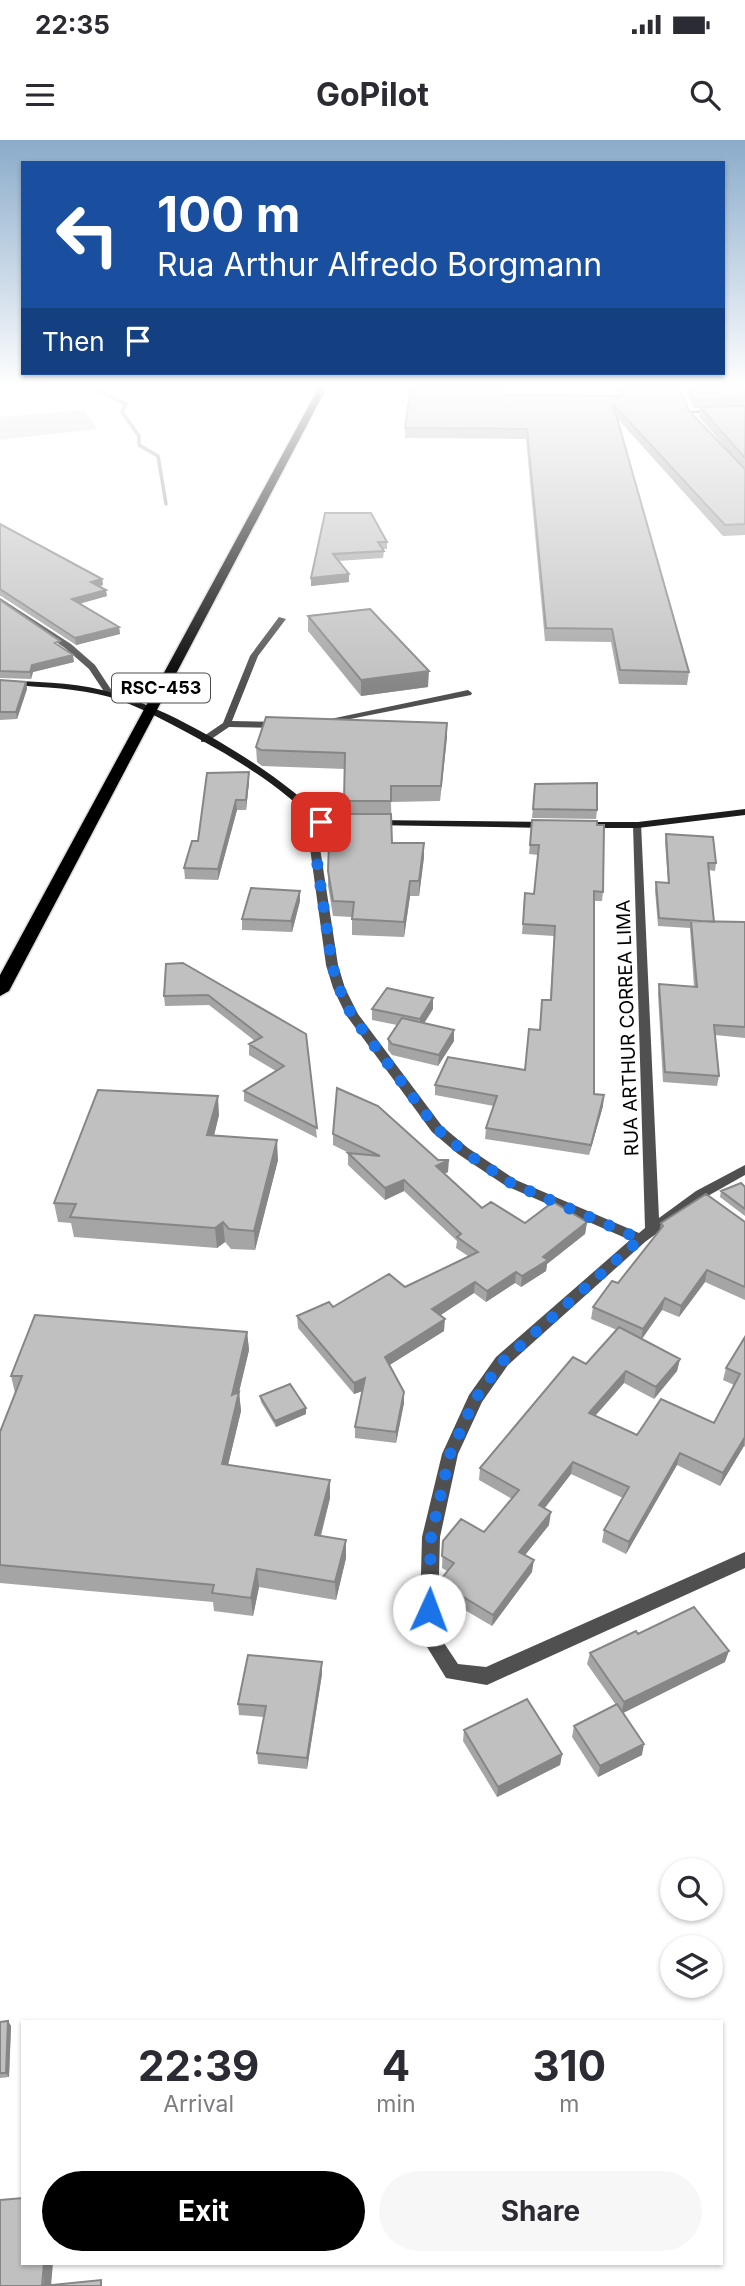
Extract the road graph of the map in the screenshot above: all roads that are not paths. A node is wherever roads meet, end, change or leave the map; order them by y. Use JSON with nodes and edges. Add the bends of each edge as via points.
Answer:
{"nodes":[{"id":1,"x":269,"y":487,"type":"edge"},
{"id":2,"x":0,"y":600,"type":"edge"},
{"id":3,"x":282,"y":619,"type":"dead end"},
{"id":4,"x":0,"y":682,"type":"edge"},
{"id":5,"x":468,"y":693,"type":"dead end"},
{"id":6,"x":110,"y":694,"type":"junction"},
{"id":7,"x":149,"y":710,"type":"junction"},
{"id":8,"x":308,"y":723,"type":"edge"},
{"id":9,"x":227,"y":724,"type":"junction"},
{"id":10,"x":297,"y":724,"type":"edge"},
{"id":11,"x":204,"y":740,"type":"junction"},
{"id":12,"x":745,"y":812,"type":"edge"},
{"id":13,"x":321,"y":822,"type":"junction"},
{"id":14,"x":559,"y":825,"type":"edge"},
{"id":15,"x":572,"y":825,"type":"edge"},
{"id":16,"x":638,"y":825,"type":"junction"},
{"id":17,"x":0,"y":991,"type":"edge"},
{"id":18,"x":745,"y":1169,"type":"edge"},
{"id":19,"x":646,"y":1234,"type":"junction"},
{"id":20,"x":745,"y":1559,"type":"edge"}],
"edges":[{"from":1,"to":7,"type":"highway","number":"RSC-453"},
{"from":2,"to":6,"type":"street","via":[[68,646],[92,667]]},
{"from":3,"to":9,"type":"street","via":[[251,658]]},
{"from":4,"to":6,"type":"street"},
{"from":5,"to":8,"type":"street"},
{"from":6,"to":7,"type":"street"},
{"from":7,"to":11,"type":"street"},
{"from":7,"to":17,"type":"highway","number":"RSC-453"},
{"from":9,"to":10,"type":"street"},
{"from":9,"to":11,"type":"street"},
{"from":11,"to":13,"type":"street","via":[[285,789]]},
{"from":12,"to":16,"type":"street"},
{"from":13,"to":14,"type":"street"},
{"from":13,"to":19,"type":"street","via":[[315,848],[339,988],[352,1016],[429,1119],[463,1151],[511,1183]]},
{"from":15,"to":16,"type":"street"},
{"from":16,"to":19,"type":"street","name":"RUA ARTHUR CORREA LIMA"},
{"from":18,"to":19,"type":"street"},
{"from":19,"to":20,"type":"street","via":[[502,1362],[475,1399],[450,1454],[431,1537],[433,1642],[453,1672],[487,1676]]}]}
